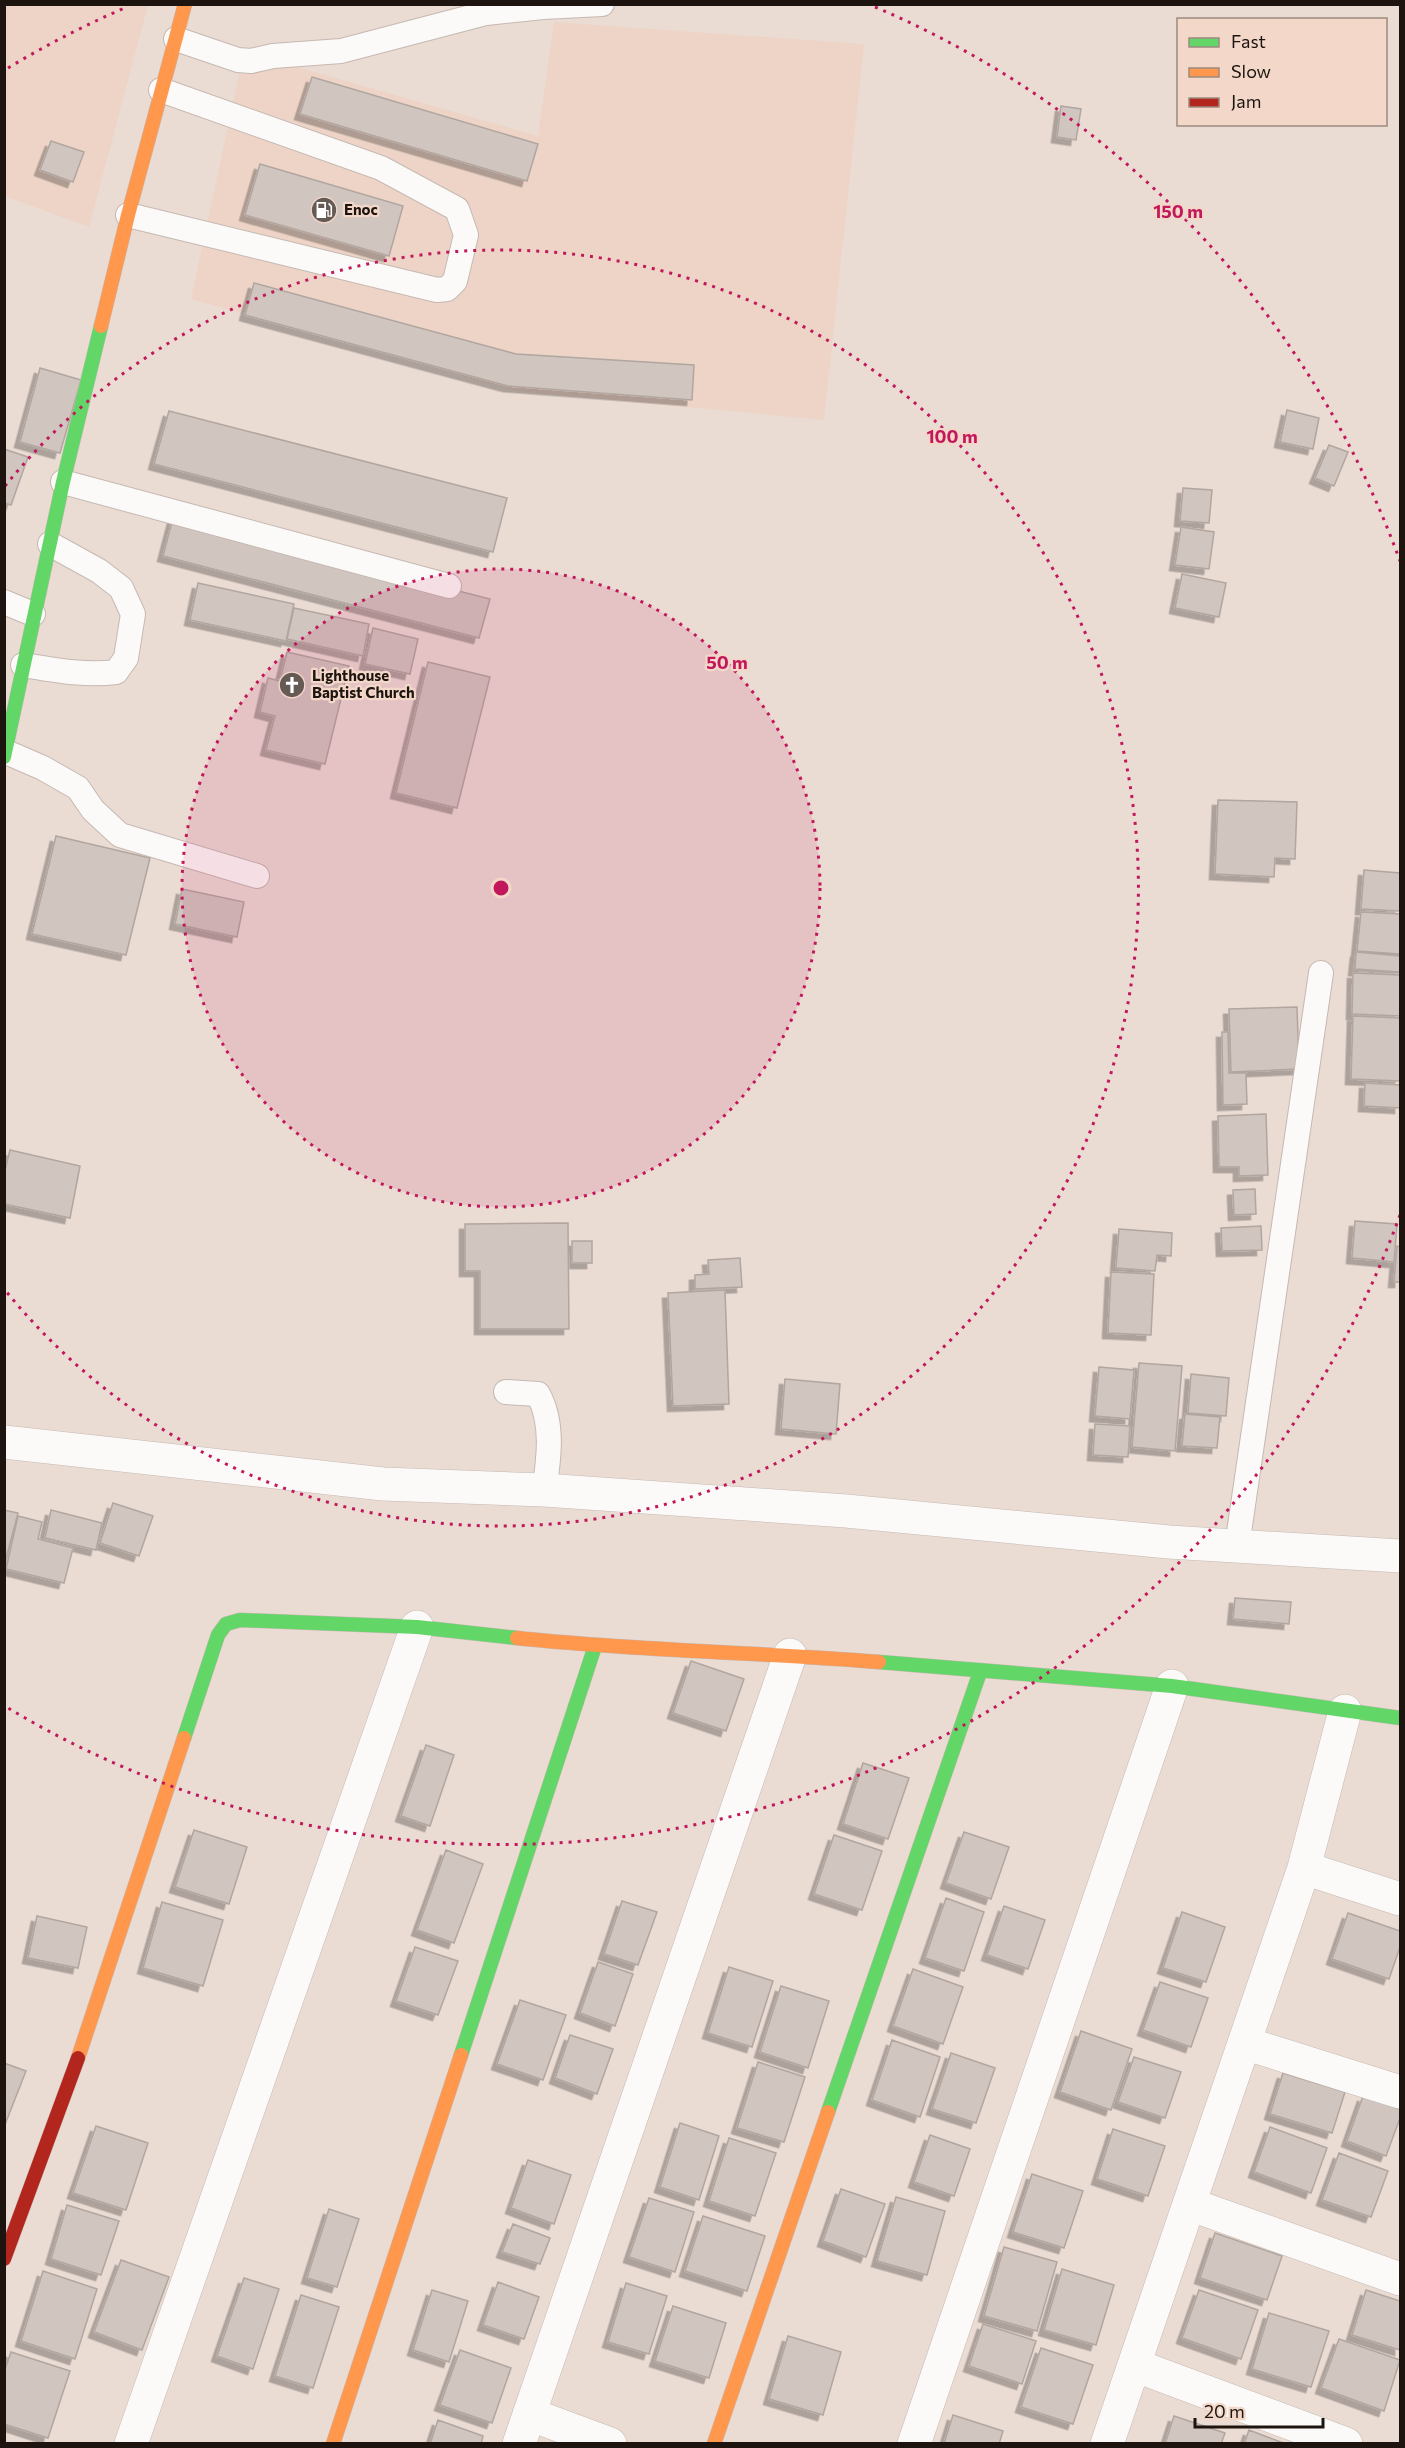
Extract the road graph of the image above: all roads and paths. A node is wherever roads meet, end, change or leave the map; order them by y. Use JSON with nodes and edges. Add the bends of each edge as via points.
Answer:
{"nodes":[{"id":1,"x":185,"y":4,"type":"edge"},
{"id":2,"x":602,"y":4,"type":"edge"},
{"id":3,"x":176,"y":39,"type":"junction"},
{"id":4,"x":161,"y":90,"type":"junction"},
{"id":5,"x":128,"y":215,"type":"junction"},
{"id":6,"x":63,"y":482,"type":"junction"},
{"id":7,"x":50,"y":544,"type":"junction"},
{"id":8,"x":449,"y":586,"type":"dead end"},
{"id":9,"x":4,"y":602,"type":"edge"},
{"id":10,"x":33,"y":614,"type":"junction"},
{"id":11,"x":23,"y":665,"type":"junction"},
{"id":12,"x":5,"y":754,"type":"edge"},
{"id":13,"x":257,"y":876,"type":"dead end"},
{"id":14,"x":1321,"y":973,"type":"dead end"},
{"id":15,"x":506,"y":1392,"type":"dead end"},
{"id":16,"x":4,"y":1442,"type":"edge"},
{"id":17,"x":544,"y":1490,"type":"junction"},
{"id":18,"x":1237,"y":1546,"type":"junction"},
{"id":19,"x":1401,"y":1556,"type":"edge"},
{"id":20,"x":417,"y":1627,"type":"junction"},
{"id":21,"x":595,"y":1646,"type":"junction"},
{"id":22,"x":790,"y":1655,"type":"junction"},
{"id":23,"x":980,"y":1672,"type":"junction"},
{"id":24,"x":1172,"y":1686,"type":"junction"},
{"id":25,"x":1345,"y":1710,"type":"junction"},
{"id":26,"x":1401,"y":1718,"type":"edge"},
{"id":27,"x":1304,"y":1868,"type":"junction"},
{"id":28,"x":1401,"y":1899,"type":"edge"},
{"id":29,"x":1244,"y":2043,"type":"junction"},
{"id":30,"x":1401,"y":2092,"type":"edge"},
{"id":31,"x":1189,"y":2204,"type":"junction"},
{"id":32,"x":4,"y":2259,"type":"edge"},
{"id":33,"x":1401,"y":2279,"type":"edge"},
{"id":34,"x":1134,"y":2365,"type":"junction"},
{"id":35,"x":524,"y":2429,"type":"edge"},
{"id":36,"x":131,"y":2444,"type":"edge"},
{"id":37,"x":333,"y":2444,"type":"edge"},
{"id":38,"x":610,"y":2444,"type":"edge"},
{"id":39,"x":714,"y":2444,"type":"edge"},
{"id":40,"x":914,"y":2444,"type":"edge"},
{"id":41,"x":1107,"y":2444,"type":"edge"},
{"id":42,"x":1346,"y":2444,"type":"edge"}],
"edges":[{"from":1,"to":3,"type":"street"},
{"from":2,"to":3,"type":"lane","via":[[486,13],[341,51],[251,61]]},
{"from":3,"to":4,"type":"street"},
{"from":4,"to":5,"type":"street"},
{"from":4,"to":5,"type":"lane","via":[[381,168],[457,209],[466,235],[455,281],[447,289],[437,290]]},
{"from":5,"to":6,"type":"street"},
{"from":6,"to":7,"type":"street"},
{"from":6,"to":8,"type":"lane"},
{"from":7,"to":10,"type":"street"},
{"from":7,"to":11,"type":"lane","via":[[121,588],[133,614],[126,658],[116,672],[102,674]]},
{"from":9,"to":10,"type":"lane"},
{"from":10,"to":11,"type":"street"},
{"from":11,"to":12,"type":"street"},
{"from":12,"to":13,"type":"lane","via":[[43,768],[78,788],[93,810],[120,835]]},
{"from":14,"to":18,"type":"lane"},
{"from":15,"to":17,"type":"lane","via":[[538,1394],[546,1409],[549,1455]]},
{"from":16,"to":17,"type":"street","via":[[383,1484]]},
{"from":17,"to":18,"type":"street","via":[[846,1511]]},
{"from":18,"to":19,"type":"street"},
{"from":20,"to":21,"type":"street"},
{"from":20,"to":32,"type":"street","via":[[240,1620],[226,1624],[218,1635],[70,2083]]},
{"from":20,"to":36,"type":"street"},
{"from":21,"to":22,"type":"street"},
{"from":21,"to":37,"type":"street"},
{"from":22,"to":23,"type":"street"},
{"from":22,"to":35,"type":"street"},
{"from":23,"to":24,"type":"street"},
{"from":23,"to":39,"type":"street"},
{"from":24,"to":25,"type":"street"},
{"from":24,"to":40,"type":"street"},
{"from":25,"to":26,"type":"street"},
{"from":25,"to":27,"type":"street"},
{"from":27,"to":28,"type":"street"},
{"from":27,"to":29,"type":"street"},
{"from":29,"to":30,"type":"street"},
{"from":29,"to":31,"type":"street"},
{"from":31,"to":33,"type":"street"},
{"from":31,"to":34,"type":"street"},
{"from":34,"to":41,"type":"street"},
{"from":34,"to":42,"type":"street"},
{"from":35,"to":38,"type":"street"}]}
